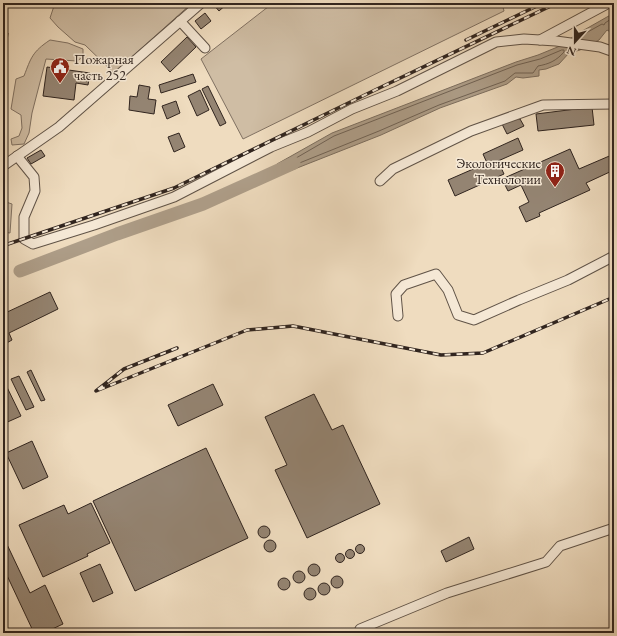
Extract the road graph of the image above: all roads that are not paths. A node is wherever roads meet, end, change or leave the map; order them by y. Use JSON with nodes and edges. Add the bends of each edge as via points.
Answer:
{"nodes":[{"id":1,"x":200,"y":3,"type":"edge"},
{"id":2,"x":609,"y":3,"type":"edge"},
{"id":3,"x":180,"y":21,"type":"junction"},
{"id":4,"x":539,"y":40,"type":"junction"},
{"id":5,"x":205,"y":48,"type":"dead end"},
{"id":6,"x":614,"y":52,"type":"edge"},
{"id":7,"x":614,"y":104,"type":"edge"},
{"id":8,"x":17,"y":156,"type":"junction"},
{"id":9,"x":3,"y":166,"type":"edge"},
{"id":10,"x":380,"y":181,"type":"dead end"},
{"id":11,"x":614,"y":256,"type":"edge"},
{"id":12,"x":398,"y":316,"type":"dead end"},
{"id":13,"x":614,"y":528,"type":"edge"},
{"id":14,"x":360,"y":629,"type":"dead end"}],
"edges":[{"from":1,"to":3,"type":"street"},
{"from":2,"to":4,"type":"street"},
{"from":3,"to":5,"type":"street"},
{"from":3,"to":8,"type":"street","via":[[59,127]]},
{"from":4,"to":6,"type":"street","via":[[600,47]]},
{"from":4,"to":8,"type":"street","via":[[496,42],[397,91],[271,147],[174,197],[32,244],[24,239],[24,217],[35,191],[34,177]]},
{"from":7,"to":10,"type":"street","via":[[543,106],[471,131],[393,169]]},
{"from":8,"to":9,"type":"street"},
{"from":11,"to":12,"type":"street","via":[[568,280],[474,320],[458,315],[448,290],[436,274],[404,285],[396,294]]},
{"from":13,"to":14,"type":"street","via":[[560,546],[546,562],[446,593]]}]}
